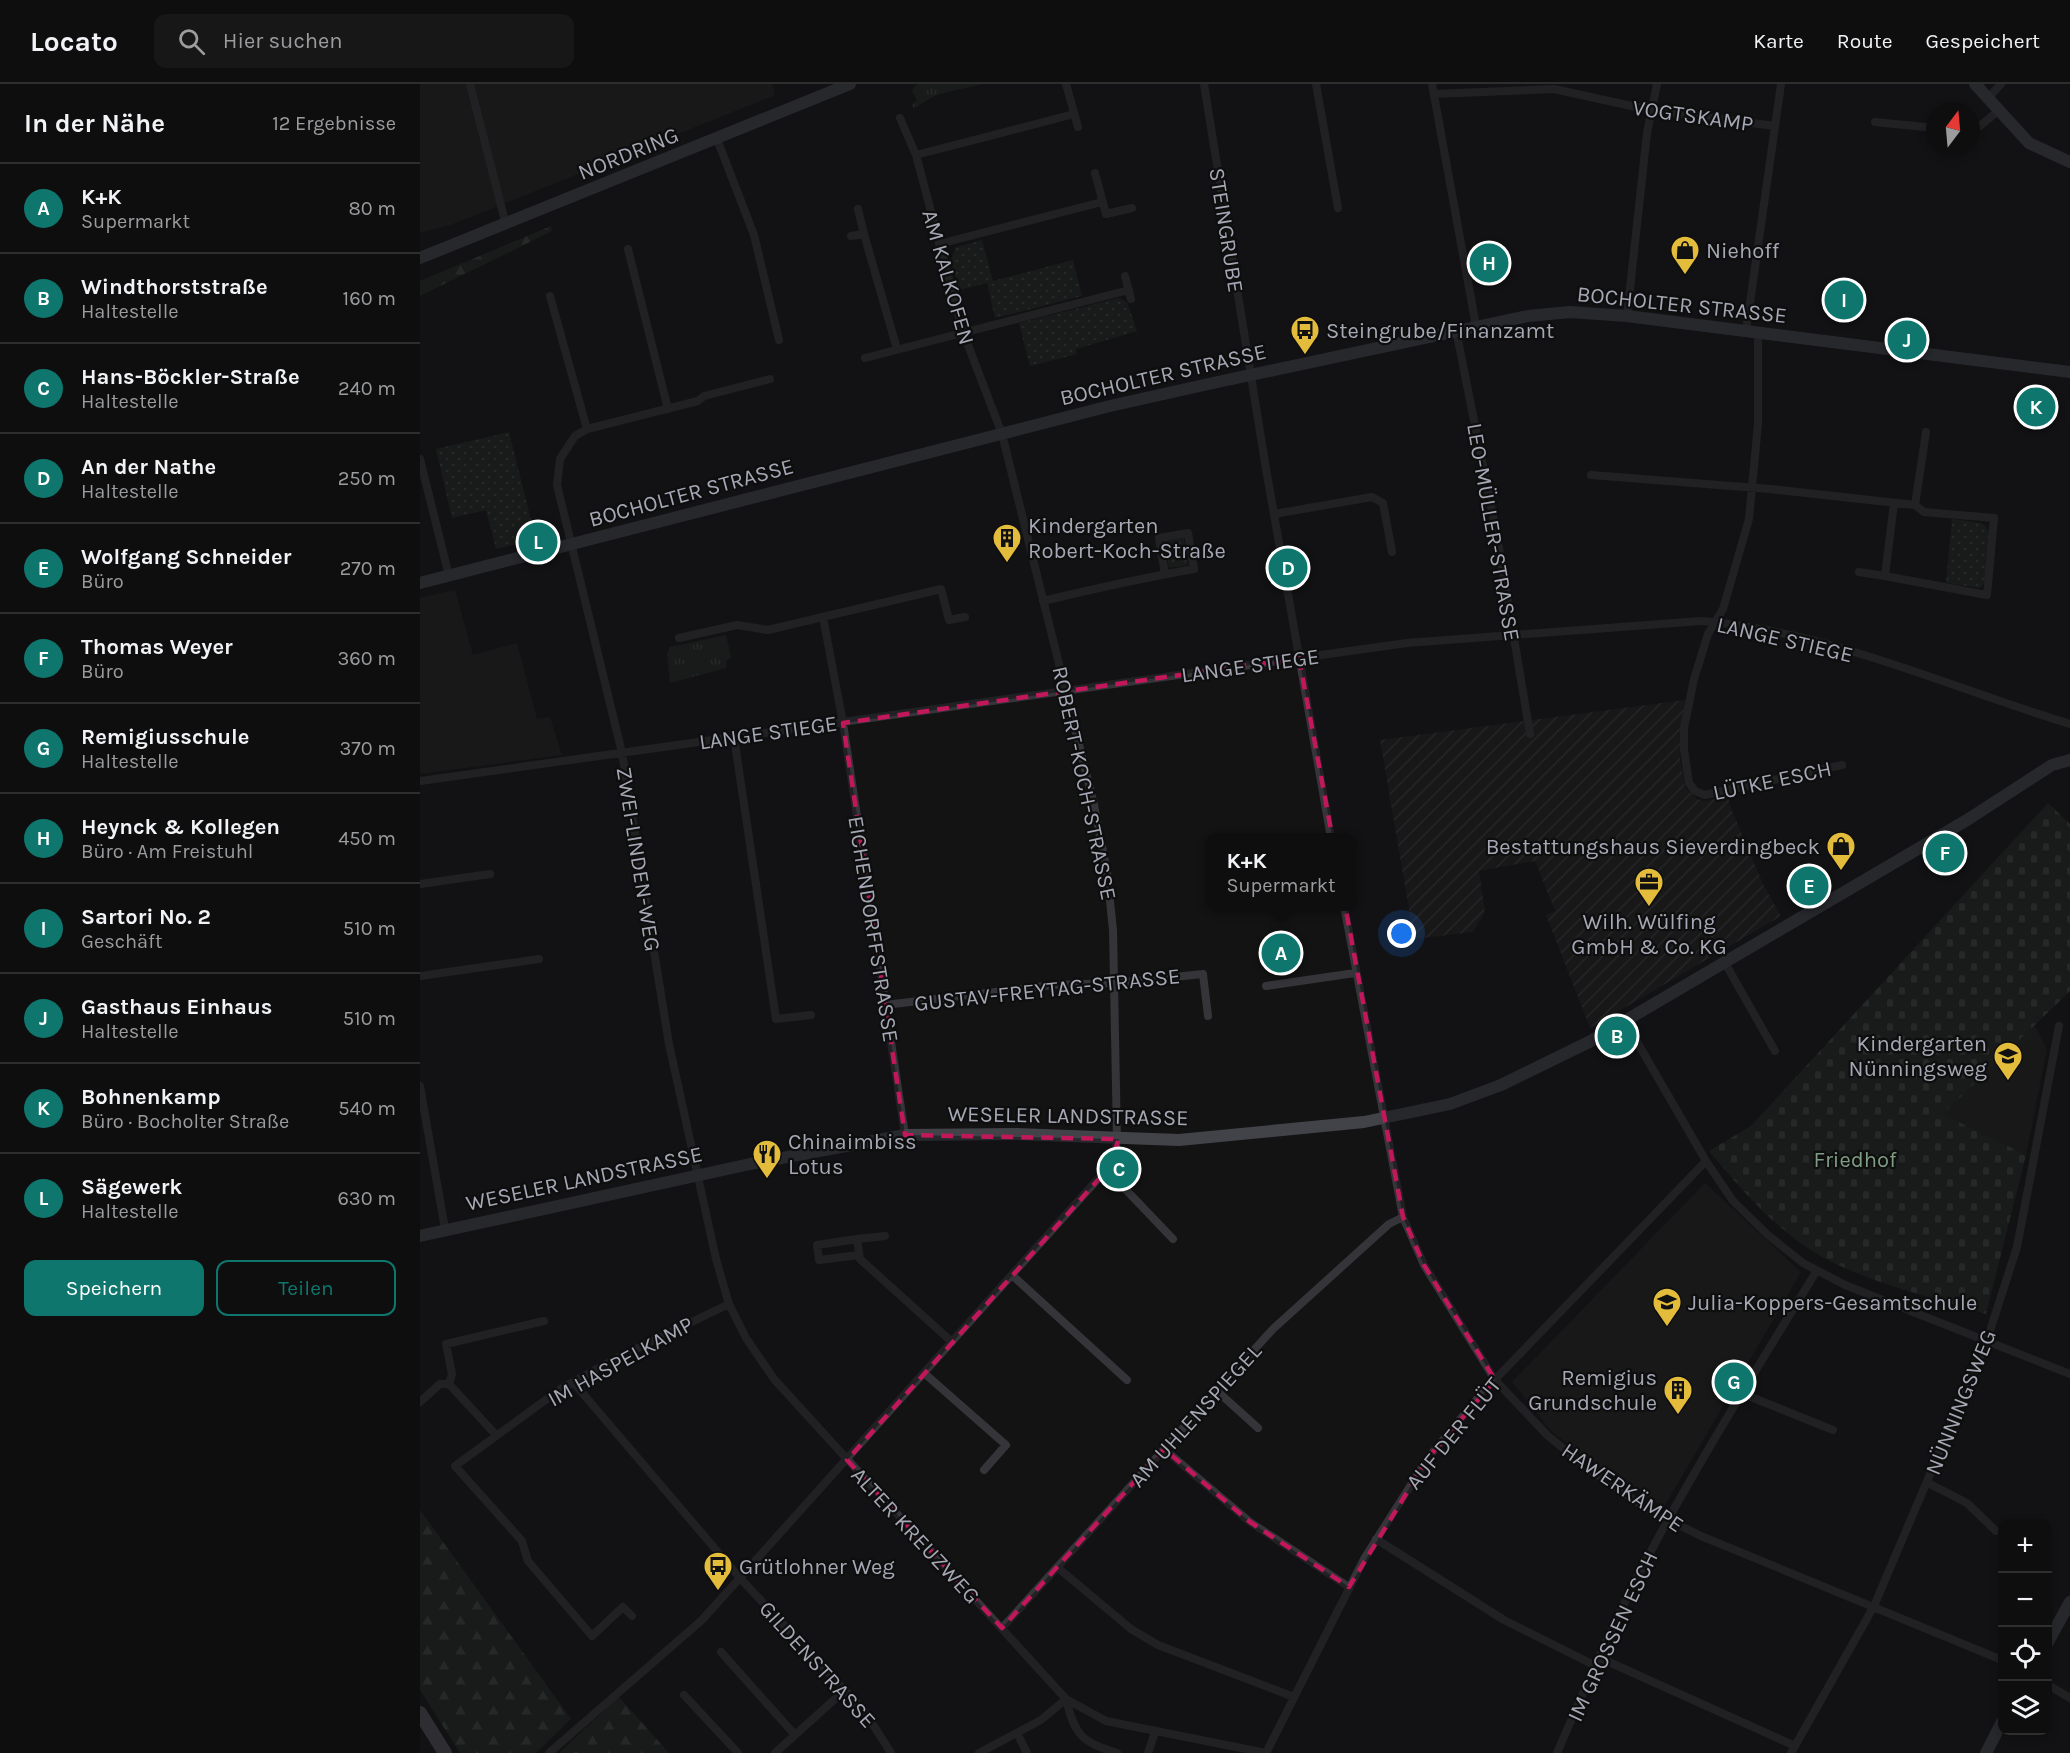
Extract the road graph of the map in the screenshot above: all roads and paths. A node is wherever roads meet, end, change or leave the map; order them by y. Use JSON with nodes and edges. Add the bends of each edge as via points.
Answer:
{"nodes":[{"id":1,"x":470,"y":84,"type":"edge"},
{"id":2,"x":850,"y":84,"type":"edge"},
{"id":3,"x":1066,"y":84,"type":"edge"},
{"id":4,"x":1204,"y":84,"type":"edge"},
{"id":5,"x":1316,"y":84,"type":"edge"},
{"id":6,"x":1432,"y":84,"type":"edge"},
{"id":7,"x":1657,"y":84,"type":"edge"},
{"id":8,"x":1781,"y":84,"type":"edge"},
{"id":9,"x":1975,"y":84,"type":"edge"},
{"id":10,"x":2001,"y":84,"type":"edge"},
{"id":11,"x":1434,"y":94,"type":"junction"},
{"id":12,"x":1988,"y":98,"type":"junction"},
{"id":13,"x":1650,"y":110,"type":"junction"},
{"id":14,"x":1998,"y":111,"type":"junction"},
{"id":15,"x":1074,"y":114,"type":"junction"},
{"id":16,"x":900,"y":118,"type":"dead end"},
{"id":17,"x":1875,"y":122,"type":"dead end"},
{"id":18,"x":1775,"y":126,"type":"junction"},
{"id":19,"x":1980,"y":126,"type":"edge"},
{"id":20,"x":1078,"y":127,"type":"dead end"},
{"id":21,"x":1926,"y":127,"type":"edge"},
{"id":22,"x":717,"y":139,"type":"junction"},
{"id":23,"x":916,"y":155,"type":"junction"},
{"id":24,"x":2070,"y":162,"type":"edge"},
{"id":25,"x":1095,"y":173,"type":"dead end"},
{"id":26,"x":1102,"y":202,"type":"junction"},
{"id":27,"x":1132,"y":208,"type":"dead end"},
{"id":28,"x":1338,"y":208,"type":"dead end"},
{"id":29,"x":858,"y":209,"type":"dead end"},
{"id":30,"x":507,"y":225,"type":"junction"},
{"id":31,"x":864,"y":234,"type":"junction"},
{"id":32,"x":851,"y":236,"type":"dead end"},
{"id":33,"x":939,"y":244,"type":"junction"},
{"id":34,"x":628,"y":249,"type":"dead end"},
{"id":35,"x":420,"y":258,"type":"edge"},
{"id":36,"x":1125,"y":276,"type":"dead end"},
{"id":37,"x":550,"y":296,"type":"dead end"},
{"id":38,"x":1627,"y":316,"type":"junction"},
{"id":39,"x":1476,"y":326,"type":"junction"},
{"id":40,"x":1456,"y":330,"type":"junction"},
{"id":41,"x":1752,"y":331,"type":"junction"},
{"id":42,"x":963,"y":332,"type":"junction"},
{"id":43,"x":778,"y":340,"type":"dead end"},
{"id":44,"x":897,"y":349,"type":"junction"},
{"id":45,"x":865,"y":358,"type":"dead end"},
{"id":46,"x":2070,"y":372,"type":"edge"},
{"id":47,"x":1250,"y":375,"type":"junction"},
{"id":48,"x":770,"y":379,"type":"dead end"},
{"id":49,"x":668,"y":408,"type":"junction"},
{"id":50,"x":587,"y":429,"type":"junction"},
{"id":51,"x":1926,"y":432,"type":"dead end"},
{"id":52,"x":1002,"y":434,"type":"junction"},
{"id":53,"x":420,"y":459,"type":"edge"},
{"id":54,"x":1591,"y":475,"type":"dead end"},
{"id":55,"x":1754,"y":489,"type":"junction"},
{"id":56,"x":1894,"y":503,"type":"junction"},
{"id":57,"x":1915,"y":505,"type":"junction"},
{"id":58,"x":1274,"y":514,"type":"junction"},
{"id":59,"x":571,"y":545,"type":"junction"},
{"id":60,"x":1392,"y":552,"type":"dead end"},
{"id":61,"x":1859,"y":572,"type":"dead end"},
{"id":62,"x":1166,"y":574,"type":"junction"},
{"id":63,"x":449,"y":576,"type":"junction"},
{"id":64,"x":1885,"y":576,"type":"junction"},
{"id":65,"x":420,"y":583,"type":"edge"},
{"id":66,"x":1043,"y":601,"type":"junction"},
{"id":67,"x":823,"y":617,"type":"junction"},
{"id":68,"x":965,"y":617,"type":"dead end"},
{"id":69,"x":1716,"y":622,"type":"junction"},
{"id":70,"x":1513,"y":635,"type":"junction"},
{"id":71,"x":679,"y":638,"type":"dead end"},
{"id":72,"x":1299,"y":658,"type":"junction"},
{"id":73,"x":1067,"y":690,"type":"junction"},
{"id":74,"x":843,"y":723,"type":"junction"},
{"id":75,"x":2070,"y":724,"type":"edge"},
{"id":76,"x":1530,"y":734,"type":"dead end"},
{"id":77,"x":734,"y":737,"type":"junction"},
{"id":78,"x":622,"y":753,"type":"junction"},
{"id":79,"x":2070,"y":760,"type":"edge"},
{"id":80,"x":1842,"y":765,"type":"dead end"},
{"id":81,"x":420,"y":781,"type":"edge"},
{"id":82,"x":1330,"y":833,"type":"edge"},
{"id":83,"x":490,"y":874,"type":"dead end"},
{"id":84,"x":420,"y":884,"type":"edge"},
{"id":85,"x":1345,"y":911,"type":"edge"},
{"id":86,"x":539,"y":959,"type":"dead end"},
{"id":87,"x":1725,"y":963,"type":"junction"},
{"id":88,"x":1355,"y":973,"type":"junction"},
{"id":89,"x":420,"y":976,"type":"edge"},
{"id":90,"x":1115,"y":983,"type":"junction"},
{"id":91,"x":1266,"y":986,"type":"dead end"},
{"id":92,"x":885,"y":1005,"type":"junction"},
{"id":93,"x":811,"y":1015,"type":"dead end"},
{"id":94,"x":1208,"y":1016,"type":"dead end"},
{"id":95,"x":1625,"y":1022,"type":"junction"},
{"id":96,"x":2059,"y":1026,"type":"dead end"},
{"id":97,"x":1775,"y":1051,"type":"dead end"},
{"id":98,"x":420,"y":1086,"type":"edge"},
{"id":99,"x":1383,"y":1119,"type":"junction"},
{"id":100,"x":905,"y":1135,"type":"junction"},
{"id":101,"x":1117,"y":1139,"type":"junction"},
{"id":102,"x":1706,"y":1161,"type":"junction"},
{"id":103,"x":1107,"y":1170,"type":"junction"},
{"id":104,"x":697,"y":1176,"type":"junction"},
{"id":105,"x":1403,"y":1217,"type":"junction"},
{"id":106,"x":445,"y":1229,"type":"junction"},
{"id":107,"x":420,"y":1236,"type":"edge"},
{"id":108,"x":885,"y":1236,"type":"dead end"},
{"id":109,"x":857,"y":1239,"type":"junction"},
{"id":110,"x":1173,"y":1239,"type":"dead end"},
{"id":111,"x":859,"y":1255,"type":"junction"},
{"id":112,"x":1816,"y":1272,"type":"junction"},
{"id":113,"x":1013,"y":1276,"type":"junction"},
{"id":114,"x":729,"y":1304,"type":"junction"},
{"id":115,"x":544,"y":1321,"type":"dead end"},
{"id":116,"x":1987,"y":1340,"type":"junction"},
{"id":117,"x":952,"y":1342,"type":"junction"},
{"id":118,"x":924,"y":1373,"type":"junction"},
{"id":119,"x":2070,"y":1374,"type":"edge"},
{"id":120,"x":1127,"y":1380,"type":"dead end"},
{"id":121,"x":1495,"y":1380,"type":"junction"},
{"id":122,"x":573,"y":1382,"type":"junction"},
{"id":123,"x":449,"y":1384,"type":"junction"},
{"id":124,"x":1217,"y":1391,"type":"junction"},
{"id":125,"x":1742,"y":1393,"type":"junction"},
{"id":126,"x":420,"y":1402,"type":"edge"},
{"id":127,"x":1258,"y":1428,"type":"dead end"},
{"id":128,"x":1833,"y":1430,"type":"dead end"},
{"id":129,"x":496,"y":1435,"type":"junction"},
{"id":130,"x":1164,"y":1449,"type":"junction"},
{"id":131,"x":847,"y":1460,"type":"junction"},
{"id":132,"x":984,"y":1470,"type":"dead end"},
{"id":133,"x":1928,"y":1483,"type":"junction"},
{"id":134,"x":1669,"y":1520,"type":"junction"},
{"id":135,"x":1996,"y":1531,"type":"dead end"},
{"id":136,"x":1376,"y":1539,"type":"junction"},
{"id":137,"x":1057,"y":1567,"type":"junction"},
{"id":138,"x":740,"y":1578,"type":"junction"},
{"id":139,"x":1349,"y":1587,"type":"junction"},
{"id":140,"x":2070,"y":1602,"type":"edge"},
{"id":141,"x":1874,"y":1606,"type":"junction"},
{"id":142,"x":632,"y":1616,"type":"dead end"},
{"id":143,"x":1002,"y":1628,"type":"junction"},
{"id":144,"x":2052,"y":1635,"type":"edge"},
{"id":145,"x":721,"y":1652,"type":"dead end"},
{"id":146,"x":1998,"y":1658,"type":"edge"},
{"id":147,"x":1598,"y":1662,"type":"junction"},
{"id":148,"x":2052,"y":1687,"type":"edge"},
{"id":149,"x":845,"y":1690,"type":"junction"},
{"id":150,"x":684,"y":1695,"type":"dead end"},
{"id":151,"x":1294,"y":1697,"type":"junction"},
{"id":152,"x":2070,"y":1698,"type":"edge"},
{"id":153,"x":1066,"y":1700,"type":"junction"},
{"id":154,"x":420,"y":1713,"type":"edge"},
{"id":155,"x":1998,"y":1730,"type":"edge"},
{"id":156,"x":1155,"y":1732,"type":"junction"},
{"id":157,"x":1017,"y":1733,"type":"junction"},
{"id":158,"x":795,"y":1735,"type":"junction"},
{"id":159,"x":1793,"y":1749,"type":"edge"},
{"id":160,"x":445,"y":1753,"type":"edge"},
{"id":161,"x":549,"y":1753,"type":"edge"},
{"id":162,"x":738,"y":1753,"type":"edge"},
{"id":163,"x":775,"y":1753,"type":"edge"},
{"id":164,"x":891,"y":1753,"type":"edge"},
{"id":165,"x":979,"y":1753,"type":"edge"},
{"id":166,"x":1027,"y":1753,"type":"edge"},
{"id":167,"x":1118,"y":1753,"type":"edge"},
{"id":168,"x":1148,"y":1753,"type":"edge"},
{"id":169,"x":1266,"y":1753,"type":"edge"},
{"id":170,"x":1557,"y":1753,"type":"edge"},
{"id":171,"x":1986,"y":1753,"type":"edge"}],
"edges":[{"from":1,"to":30,"type":"street"},
{"from":2,"to":22,"type":"street","name":"NORDRING"},
{"from":3,"to":15,"type":"street"},
{"from":4,"to":47,"type":"street","name":"STEINGRUBE"},
{"from":5,"to":28,"type":"street"},
{"from":6,"to":11,"type":"street"},
{"from":7,"to":13,"type":"street"},
{"from":8,"to":18,"type":"street","name":"LÜTKE ESCH"},
{"from":9,"to":12,"type":"street"},
{"from":10,"to":12,"type":"street"},
{"from":11,"to":13,"type":"street","name":"VOGTSKAMP","via":[[1554,89]]},
{"from":11,"to":39,"type":"street"},
{"from":12,"to":14,"type":"street"},
{"from":13,"to":18,"type":"street","name":"VOGTSKAMP"},
{"from":13,"to":38,"type":"street"},
{"from":14,"to":19,"type":"street"},
{"from":14,"to":24,"type":"street","via":[[2029,143]]},
{"from":15,"to":20,"type":"street"},
{"from":15,"to":23,"type":"street"},
{"from":16,"to":23,"type":"street","name":"AM KALKOFEN"},
{"from":17,"to":21,"type":"street"},
{"from":18,"to":41,"type":"street","name":"LÜTKE ESCH"},
{"from":22,"to":30,"type":"street","name":"NORDRING"},
{"from":22,"to":43,"type":"street","via":[[754,235]]},
{"from":23,"to":33,"type":"street","name":"AM KALKOFEN"},
{"from":25,"to":26,"type":"street"},
{"from":26,"to":27,"type":"street","via":[[1106,214]]},
{"from":26,"to":33,"type":"street"},
{"from":29,"to":31,"type":"street"},
{"from":30,"to":35,"type":"street","name":"NORDRING"},
{"from":31,"to":32,"type":"street"},
{"from":31,"to":44,"type":"street"},
{"from":33,"to":42,"type":"street","name":"AM KALKOFEN"},
{"from":34,"to":49,"type":"street"},
{"from":36,"to":42,"type":"street","via":[[1130,294]]},
{"from":37,"to":50,"type":"street"},
{"from":38,"to":39,"type":"street","name":"BOCHOLTER STRASSE","via":[[1549,313]]},
{"from":38,"to":41,"type":"street","name":"BOCHOLTER STRASSE"},
{"from":39,"to":40,"type":"street","name":"BOCHOLTER STRASSE"},
{"from":40,"to":47,"type":"street","name":"BOCHOLTER STRASSE"},
{"from":40,"to":70,"type":"street","name":"LEO-MÜLLER-STRASSE"},
{"from":41,"to":46,"type":"street","name":"BOCHOLTER STRASSE"},
{"from":41,"to":55,"type":"street","name":"LÜTKE ESCH","via":[[1758,424]]},
{"from":42,"to":44,"type":"street"},
{"from":42,"to":52,"type":"street","name":"AM KALKOFEN"},
{"from":44,"to":45,"type":"street"},
{"from":47,"to":52,"type":"street","name":"BOCHOLTER STRASSE"},
{"from":47,"to":58,"type":"street","name":"STEINGRUBE"},
{"from":48,"to":49,"type":"street"},
{"from":49,"to":50,"type":"street"},
{"from":50,"to":59,"type":"street","name":"ZWEI-LINDEN-WEG","via":[[567,446],[557,474]]},
{"from":51,"to":57,"type":"street"},
{"from":52,"to":59,"type":"street","name":"BOCHOLTER STRASSE"},
{"from":52,"to":66,"type":"street","name":"ROBERT-KOCH-STRASSE"},
{"from":53,"to":63,"type":"street"},
{"from":54,"to":55,"type":"street"},
{"from":55,"to":56,"type":"street"},
{"from":55,"to":69,"type":"street","name":"LÜTKE ESCH","via":[[1743,545]]},
{"from":56,"to":57,"type":"street"},
{"from":56,"to":64,"type":"street"},
{"from":57,"to":64,"type":"street","via":[[1924,512],[1994,518],[1987,594]]},
{"from":58,"to":60,"type":"street","via":[[1372,497],[1383,503]]},
{"from":58,"to":72,"type":"street","name":"STEINGRUBE"},
{"from":59,"to":63,"type":"street","name":"BOCHOLTER STRASSE"},
{"from":59,"to":78,"type":"street","name":"ZWEI-LINDEN-WEG"},
{"from":61,"to":64,"type":"street"},
{"from":62,"to":62,"type":"street","via":[[1159,538],[1188,533],[1194,569]]},
{"from":62,"to":66,"type":"street"},
{"from":63,"to":65,"type":"street","name":"BOCHOLTER STRASSE"},
{"from":66,"to":73,"type":"street","name":"ROBERT-KOCH-STRASSE"},
{"from":67,"to":68,"type":"street","via":[[941,589],[949,620]]},
{"from":67,"to":71,"type":"street","via":[[768,630],[737,625]]},
{"from":67,"to":74,"type":"street","name":"EICHENDORFFSTRASSE"},
{"from":69,"to":70,"type":"street","name":"LANGE STIEGE"},
{"from":69,"to":75,"type":"street","name":"LANGE STIEGE","via":[[1854,653]]},
{"from":69,"to":80,"type":"street","name":"LÜTKE ESCH","via":[[1708,634],[1694,679],[1684,728],[1689,783],[1695,791],[1705,795],[1717,793]]},
{"from":70,"to":72,"type":"street","name":"LANGE STIEGE","via":[[1407,643]]},
{"from":70,"to":76,"type":"street","name":"LEO-MÜLLER-STRASSE"},
{"from":72,"to":73,"type":"street","name":"LANGE STIEGE"},
{"from":72,"to":82,"type":"street","name":"STEINGRUBE"},
{"from":73,"to":74,"type":"street","name":"LANGE STIEGE"},
{"from":73,"to":90,"type":"street","name":"ROBERT-KOCH-STRASSE","via":[[1107,872]]},
{"from":74,"to":77,"type":"street","name":"LANGE STIEGE"},
{"from":74,"to":92,"type":"street","name":"EICHENDORFFSTRASSE"},
{"from":77,"to":78,"type":"street","name":"LANGE STIEGE"},
{"from":77,"to":93,"type":"street","via":[[776,1019]]},
{"from":78,"to":81,"type":"street","name":"LANGE STIEGE"},
{"from":78,"to":104,"type":"street","name":"ZWEI-LINDEN-WEG","via":[[669,1044]]},
{"from":79,"to":87,"type":"street","name":"WESELER LANDSTRASSE","via":[[2052,765],[1967,820]]},
{"from":83,"to":84,"type":"street"},
{"from":85,"to":88,"type":"street","name":"HAWERKÄMPE"},
{"from":86,"to":89,"type":"street"},
{"from":87,"to":95,"type":"street","name":"WESELER LANDSTRASSE"},
{"from":87,"to":97,"type":"street"},
{"from":88,"to":91,"type":"street"},
{"from":88,"to":99,"type":"street","name":"HAWERKÄMPE"},
{"from":90,"to":92,"type":"street","name":"GUSTAV-FREYTAG-STRASSE","via":[[1053,985]]},
{"from":90,"to":94,"type":"street","name":"GUSTAV-FREYTAG-STRASSE","via":[[1203,974]]},
{"from":90,"to":101,"type":"street","name":"ROBERT-KOCH-STRASSE"},
{"from":92,"to":100,"type":"street","name":"EICHENDORFFSTRASSE"},
{"from":95,"to":99,"type":"street","name":"WESELER LANDSTRASSE","via":[[1501,1085],[1450,1104]]},
{"from":95,"to":102,"type":"street"},
{"from":96,"to":116,"type":"street","name":"NÜNNINGSWEG","via":[[2017,1247]]},
{"from":98,"to":106,"type":"street"},
{"from":99,"to":101,"type":"street","name":"WESELER LANDSTRASSE","via":[[1179,1140]]},
{"from":99,"to":105,"type":"street","name":"HAWERKÄMPE"},
{"from":100,"to":101,"type":"street","name":"WESELER LANDSTRASSE","via":[[1016,1134]]},
{"from":100,"to":104,"type":"street","name":"WESELER LANDSTRASSE"},
{"from":101,"to":103,"type":"street","via":[[1114,1161]]},
{"from":102,"to":112,"type":"street","via":[[1733,1201],[1768,1235]]},
{"from":102,"to":121,"type":"street","name":"AUF DER FLÜT"},
{"from":103,"to":110,"type":"street"},
{"from":103,"to":113,"type":"street"},
{"from":104,"to":106,"type":"street","name":"WESELER LANDSTRASSE"},
{"from":104,"to":114,"type":"street","name":"ALTER KREUZWEG"},
{"from":105,"to":121,"type":"street","name":"HAWERKÄMPE","via":[[1424,1265]]},
{"from":105,"to":124,"type":"street","name":"AM UHLENSPIEGEL","via":[[1389,1224],[1280,1323]]},
{"from":106,"to":107,"type":"street","name":"WESELER LANDSTRASSE"},
{"from":108,"to":109,"type":"street"},
{"from":109,"to":111,"type":"street"},
{"from":109,"to":111,"type":"street","via":[[818,1245],[819,1260]]},
{"from":111,"to":117,"type":"street"},
{"from":112,"to":116,"type":"street"},
{"from":112,"to":125,"type":"street","name":"IM GROSSEN ESCH"},
{"from":113,"to":117,"type":"street"},
{"from":113,"to":120,"type":"street"},
{"from":114,"to":122,"type":"street","name":"IM HASPELKAMP"},
{"from":114,"to":131,"type":"street","name":"ALTER KREUZWEG","via":[[766,1370]]},
{"from":115,"to":123,"type":"street","via":[[446,1344],[452,1374]]},
{"from":116,"to":119,"type":"street"},
{"from":116,"to":133,"type":"street","name":"NÜNNINGSWEG"},
{"from":117,"to":118,"type":"street"},
{"from":118,"to":131,"type":"street"},
{"from":118,"to":132,"type":"street","via":[[1006,1445]]},
{"from":121,"to":134,"type":"street","name":"HAWERKÄMPE","via":[[1547,1435],[1591,1471]]},
{"from":121,"to":136,"type":"street","name":"AUF DER FLÜT","via":[[1428,1458]]},
{"from":122,"to":129,"type":"street","name":"IM HASPELKAMP"},
{"from":122,"to":138,"type":"street","name":"GILDENSTRASSE"},
{"from":123,"to":126,"type":"street","via":[[440,1384]]},
{"from":123,"to":129,"type":"street"},
{"from":124,"to":127,"type":"street"},
{"from":124,"to":130,"type":"street","name":"AM UHLENSPIEGEL"},
{"from":125,"to":128,"type":"street"},
{"from":125,"to":134,"type":"street","name":"IM GROSSEN ESCH"},
{"from":129,"to":142,"type":"street","name":"IM HASPELKAMP","via":[[455,1466],[522,1541],[528,1561],[592,1635],[623,1607]]},
{"from":130,"to":137,"type":"street","name":"AM UHLENSPIEGEL"},
{"from":130,"to":139,"type":"street","via":[[1250,1522]]},
{"from":131,"to":138,"type":"street"},
{"from":131,"to":143,"type":"street","name":"ALTER KREUZWEG"},
{"from":133,"to":135,"type":"street","via":[[1967,1503]]},
{"from":133,"to":141,"type":"street","name":"NÜNNINGSWEG"},
{"from":134,"to":141,"type":"street","name":"HAWERKÄMPE"},
{"from":134,"to":147,"type":"street","name":"IM GROSSEN ESCH"},
{"from":136,"to":139,"type":"street","name":"AUF DER FLÜT"},
{"from":136,"to":147,"type":"street","via":[[1504,1620]]},
{"from":137,"to":143,"type":"street","name":"AM UHLENSPIEGEL"},
{"from":137,"to":151,"type":"street","via":[[1131,1629],[1158,1645]]},
{"from":138,"to":149,"type":"street","name":"GILDENSTRASSE"},
{"from":138,"to":161,"type":"street","via":[[673,1647]]},
{"from":139,"to":151,"type":"street","name":"AUF DER FLÜT"},
{"from":140,"to":144,"type":"street"},
{"from":141,"to":146,"type":"street","name":"HAWERKÄMPE"},
{"from":141,"to":159,"type":"street","name":"NÜNNINGSWEG"},
{"from":143,"to":153,"type":"street","name":"ALTER KREUZWEG"},
{"from":145,"to":158,"type":"street"},
{"from":147,"to":159,"type":"street"},
{"from":147,"to":170,"type":"street","name":"IM GROSSEN ESCH"},
{"from":148,"to":152,"type":"street"},
{"from":149,"to":158,"type":"street"},
{"from":149,"to":164,"type":"street","name":"GILDENSTRASSE","via":[[865,1712]]},
{"from":150,"to":162,"type":"street"},
{"from":151,"to":169,"type":"street","name":"AUF DER FLÜT"},
{"from":153,"to":156,"type":"street","name":"ALTER KREUZWEG","via":[[1106,1721]]},
{"from":153,"to":157,"type":"street"},
{"from":153,"to":167,"type":"street","via":[[1078,1735],[1091,1745]]},
{"from":154,"to":160,"type":"main road"},
{"from":155,"to":171,"type":"street"},
{"from":156,"to":168,"type":"street"},
{"from":156,"to":169,"type":"street","name":"ALTER KREUZWEG"},
{"from":157,"to":165,"type":"street"},
{"from":157,"to":166,"type":"street"},
{"from":158,"to":163,"type":"street"}]}
